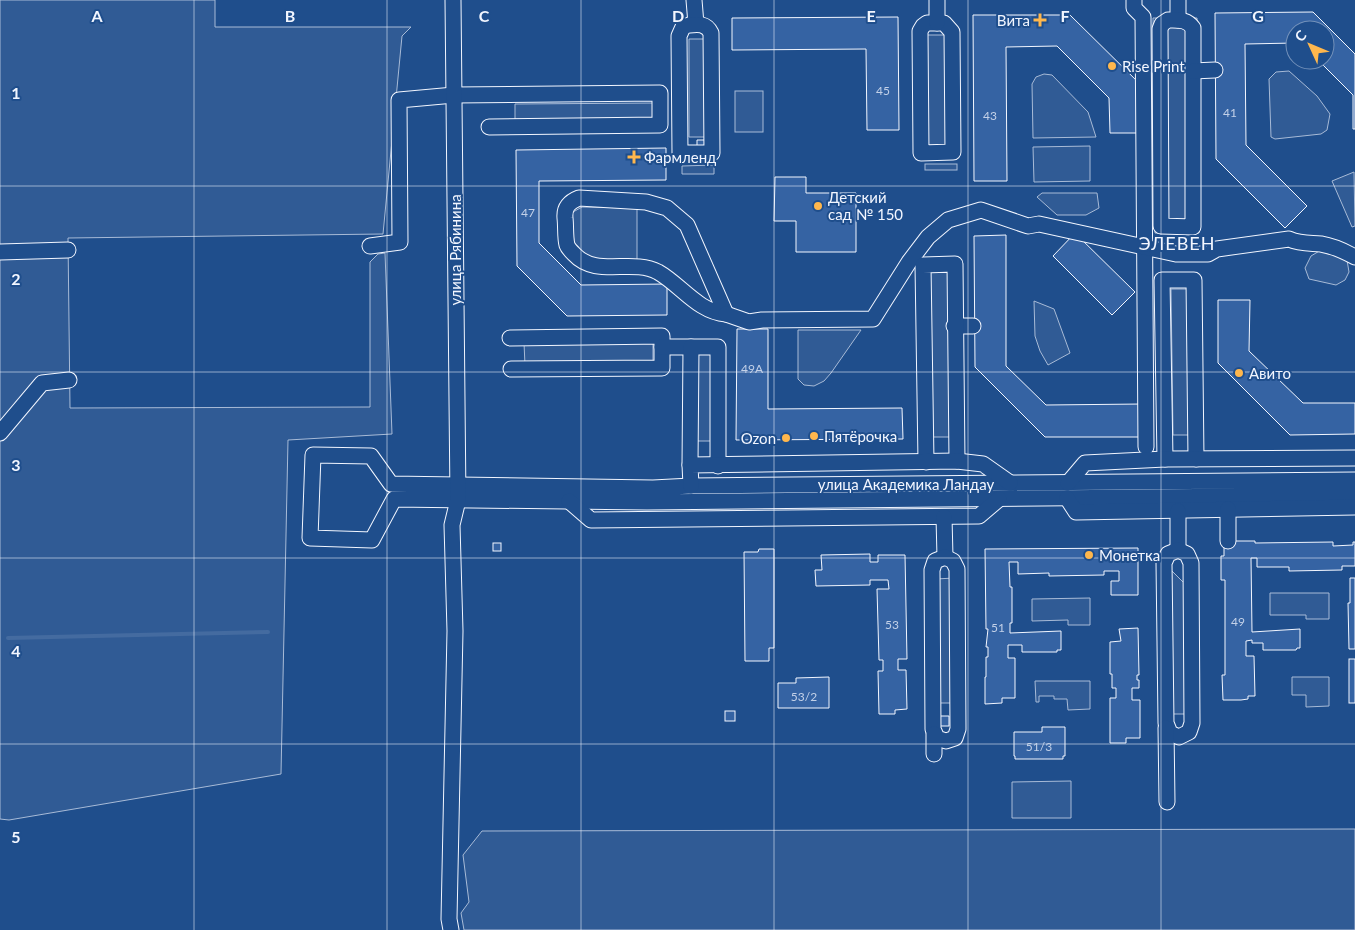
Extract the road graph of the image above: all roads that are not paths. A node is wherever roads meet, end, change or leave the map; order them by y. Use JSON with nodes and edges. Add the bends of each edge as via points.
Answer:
{"nodes":[{"id":1,"x":453,"y":0,"type":"edge"},
{"id":2,"x":694,"y":0,"type":"edge"},
{"id":3,"x":937,"y":0,"type":"edge"},
{"id":4,"x":1134,"y":0,"type":"edge"},
{"id":5,"x":1178,"y":0,"type":"edge"},
{"id":6,"x":1178,"y":20,"type":"junction"},
{"id":7,"x":936,"y":23,"type":"junction"},
{"id":8,"x":696,"y":24,"type":"junction"},
{"id":9,"x":1215,"y":70,"type":"dead end"},
{"id":10,"x":1193,"y":71,"type":"junction"},
{"id":11,"x":454,"y":95,"type":"junction"},
{"id":12,"x":660,"y":125,"type":"junction"},
{"id":13,"x":680,"y":125,"type":"junction"},
{"id":14,"x":489,"y":127,"type":"dead end"},
{"id":15,"x":370,"y":246,"type":"dead end"},
{"id":16,"x":1138,"y":248,"type":"junction"},
{"id":17,"x":68,"y":250,"type":"dead end"},
{"id":18,"x":0,"y":252,"type":"edge"},
{"id":19,"x":1355,"y":257,"type":"edge"},
{"id":20,"x":1144,"y":263,"type":"junction"},
{"id":21,"x":1162,"y":280,"type":"junction"},
{"id":22,"x":726,"y":314,"type":"junction"},
{"id":23,"x":954,"y":326,"type":"junction"},
{"id":24,"x":973,"y":326,"type":"dead end"},
{"id":25,"x":510,"y":338,"type":"dead end"},
{"id":26,"x":662,"y":347,"type":"junction"},
{"id":27,"x":691,"y":347,"type":"junction"},
{"id":28,"x":511,"y":369,"type":"dead end"},
{"id":29,"x":69,"y":380,"type":"dead end"},
{"id":30,"x":0,"y":433,"type":"edge"},
{"id":31,"x":1146,"y":447,"type":"dead end"},
{"id":32,"x":1355,"y":458,"type":"edge"},
{"id":33,"x":1165,"y":459,"type":"junction"},
{"id":34,"x":1196,"y":459,"type":"junction"},
{"id":35,"x":926,"y":462,"type":"junction"},
{"id":36,"x":957,"y":462,"type":"junction"},
{"id":37,"x":690,"y":465,"type":"junction"},
{"id":38,"x":718,"y":466,"type":"junction"},
{"id":39,"x":1355,"y":480,"type":"edge"},
{"id":40,"x":1010,"y":483,"type":"junction"},
{"id":41,"x":691,"y":486,"type":"junction"},
{"id":42,"x":1068,"y":490,"type":"junction"},
{"id":43,"x":458,"y":493,"type":"junction"},
{"id":44,"x":1355,"y":495,"type":"edge"},
{"id":45,"x":999,"y":499,"type":"junction"},
{"id":46,"x":569,"y":501,"type":"junction"},
{"id":47,"x":1355,"y":508,"type":"edge"},
{"id":48,"x":1228,"y":509,"type":"junction"},
{"id":49,"x":1178,"y":511,"type":"junction"},
{"id":50,"x":944,"y":517,"type":"junction"},
{"id":51,"x":1228,"y":541,"type":"dead end"},
{"id":52,"x":1178,"y":550,"type":"junction"},
{"id":53,"x":945,"y":557,"type":"junction"},
{"id":54,"x":1166,"y":728,"type":"junction"},
{"id":55,"x":934,"y":734,"type":"junction"},
{"id":56,"x":934,"y":754,"type":"dead end"},
{"id":57,"x":1167,"y":802,"type":"dead end"},
{"id":58,"x":451,"y":930,"type":"edge"}],
"edges":[{"from":1,"to":11,"type":"street","name":"улица Рябинина"},
{"from":2,"to":8,"type":"street"},
{"from":3,"to":7,"type":"street"},
{"from":4,"to":16,"type":"street","via":[[1134,8],[1143,18]]},
{"from":5,"to":6,"type":"street"},
{"from":6,"to":10,"type":"street","via":[[1190,23],[1193,28]]},
{"from":6,"to":10,"type":"street","via":[[1168,20],[1160,30],[1161,226],[1193,227]]},
{"from":7,"to":7,"type":"street","via":[[944,23],[952,32],[953,152],[922,153],[920,31],[927,23]]},
{"from":8,"to":13,"type":"street","via":[[683,28],[679,36]]},
{"from":8,"to":13,"type":"street","via":[[708,27],[711,32],[712,153],[680,153]]},
{"from":9,"to":10,"type":"street"},
{"from":11,"to":12,"type":"street","via":[[660,93]]},
{"from":11,"to":15,"type":"street","via":[[399,100],[400,242]]},
{"from":11,"to":43,"type":"street","name":"улица Рябинина"},
{"from":12,"to":13,"type":"street"},
{"from":12,"to":14,"type":"street"},
{"from":16,"to":19,"type":"street","via":[[1176,254],[1208,254],[1216,249],[1289,239],[1321,244]]},
{"from":16,"to":20,"type":"street"},
{"from":16,"to":22,"type":"street","via":[[1039,224],[1028,226],[982,210],[948,220],[928,237],[873,319],[749,322]]},
{"from":17,"to":18,"type":"street"},
{"from":20,"to":21,"type":"street"},
{"from":20,"to":31,"type":"street"},
{"from":21,"to":33,"type":"street"},
{"from":21,"to":34,"type":"street","via":[[1194,280],[1201,300]]},
{"from":22,"to":22,"type":"street","via":[[687,225],[668,208],[646,202],[579,198],[570,202],[565,210],[567,246],[580,260],[597,266],[641,267],[658,272],[716,313]]},
{"from":23,"to":24,"type":"street"},
{"from":23,"to":35,"type":"street","via":[[955,264],[923,265]]},
{"from":23,"to":36,"type":"street"},
{"from":25,"to":26,"type":"street","via":[[662,336]]},
{"from":26,"to":27,"type":"street"},
{"from":26,"to":28,"type":"street","via":[[662,368]]},
{"from":27,"to":37,"type":"street"},
{"from":27,"to":38,"type":"street","via":[[718,347]]},
{"from":29,"to":30,"type":"street","via":[[42,383]]},
{"from":32,"to":34,"type":"street"},
{"from":33,"to":34,"type":"street"},
{"from":33,"to":42,"type":"street","via":[[1085,463]]},
{"from":35,"to":36,"type":"street"},
{"from":35,"to":38,"type":"street"},
{"from":36,"to":40,"type":"street","via":[[983,464]]},
{"from":37,"to":38,"type":"street"},
{"from":37,"to":41,"type":"street"},
{"from":39,"to":42,"type":"street","name":"улица Академика Ландау"},
{"from":40,"to":41,"type":"street","name":"улица Академика Ландау"},
{"from":40,"to":42,"type":"street","name":"улица Академика Ландау"},
{"from":41,"to":43,"type":"street","name":"улица Академика Ландау"},
{"from":42,"to":44,"type":"street","name":"улица Академика Ландау"},
{"from":42,"to":45,"type":"street","name":"улица Академика Ландау"},
{"from":42,"to":49,"type":"street","via":[[1076,512]]},
{"from":43,"to":43,"type":"street","via":[[394,499],[372,540],[310,538],[313,455],[371,456],[391,484]]},
{"from":43,"to":46,"type":"street","name":"улица Академика Ландау"},
{"from":43,"to":58,"type":"street","name":"улица Рябинина","via":[[452,525],[455,631]]},
{"from":45,"to":46,"type":"street","name":"улица Академика Ландау"},
{"from":45,"to":50,"type":"street","via":[[979,516]]},
{"from":46,"to":50,"type":"street","via":[[591,520]]},
{"from":47,"to":48,"type":"street"},
{"from":48,"to":49,"type":"street"},
{"from":48,"to":51,"type":"street"},
{"from":49,"to":52,"type":"street"},
{"from":50,"to":53,"type":"street"},
{"from":52,"to":54,"type":"street","via":[[1168,554],[1164,563]]},
{"from":52,"to":54,"type":"street","via":[[1187,554],[1191,563],[1192,723],[1189,732],[1179,737]]},
{"from":53,"to":55,"type":"street","via":[[935,561],[932,570]]},
{"from":53,"to":55,"type":"street","via":[[953,561],[957,570],[958,729],[955,738],[946,742]]},
{"from":54,"to":57,"type":"street"},
{"from":55,"to":56,"type":"street"}]}
